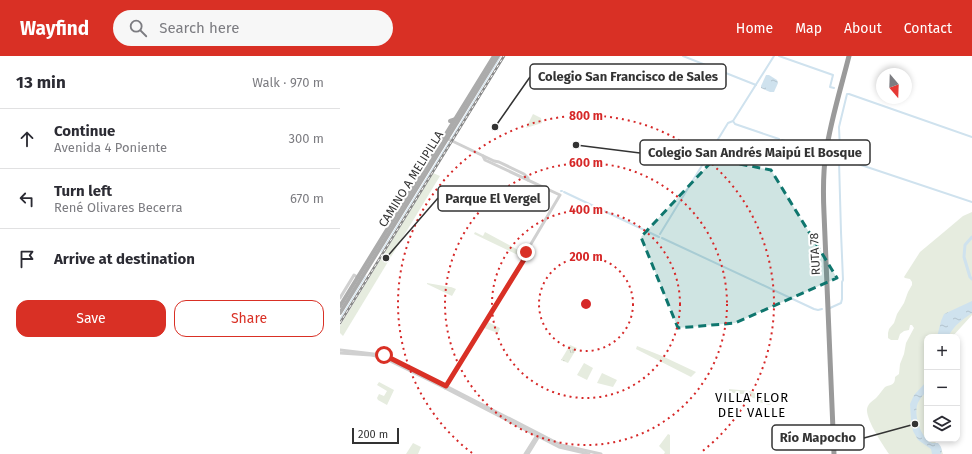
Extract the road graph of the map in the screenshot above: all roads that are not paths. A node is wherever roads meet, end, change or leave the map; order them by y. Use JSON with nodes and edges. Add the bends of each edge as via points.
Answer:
{"nodes":[{"id":1,"x":847,"y":56,"type":"edge"},
{"id":2,"x":495,"y":58,"type":"edge"},
{"id":3,"x":456,"y":119,"type":"junction"},
{"id":4,"x":450,"y":121,"type":"dead end"},
{"id":5,"x":447,"y":126,"type":"dead end"},
{"id":6,"x":449,"y":130,"type":"junction"},
{"id":7,"x":449,"y":140,"type":"junction"},
{"id":8,"x":358,"y":277,"type":"junction"},
{"id":9,"x":343,"y":293,"type":"junction"},
{"id":10,"x":340,"y":298,"type":"edge"},
{"id":11,"x":341,"y":304,"type":"edge"},
{"id":12,"x":340,"y":313,"type":"edge"},
{"id":13,"x":340,"y":352,"type":"edge"},
{"id":14,"x":446,"y":387,"type":"junction"},
{"id":15,"x":538,"y":435,"type":"junction"},
{"id":16,"x":527,"y":454,"type":"edge"},
{"id":17,"x":589,"y":454,"type":"edge"},
{"id":18,"x":601,"y":454,"type":"edge"},
{"id":19,"x":831,"y":454,"type":"edge"},
{"id":20,"x":834,"y":454,"type":"edge"}],
"edges":[{"from":1,"to":19,"type":"highway","name":"RUTA 78","via":[[826,136],[820,184]]},
{"from":1,"to":20,"type":"highway","name":"RUTA 78","via":[[829,137],[823,181]]},
{"from":2,"to":3,"type":"main road","name":"CAMINO A MELIPILLA"},
{"from":2,"to":7,"type":"main road","name":"CAMINO A MELIPILLA"},
{"from":3,"to":4,"type":"main road"},
{"from":3,"to":6,"type":"main road","name":"CAMINO A MELIPILLA"},
{"from":5,"to":6,"type":"main road"},
{"from":6,"to":8,"type":"main road","name":"CAMINO A MELIPILLA"},
{"from":7,"to":8,"type":"main road","name":"CAMINO A MELIPILLA"},
{"from":7,"to":14,"type":"street","via":[[524,174],[528,180],[560,195],[518,270]]},
{"from":8,"to":9,"type":"street"},
{"from":8,"to":11,"type":"main road","name":"CAMINO A MELIPILLA"},
{"from":8,"to":12,"type":"main road","name":"CAMINO A MELIPILLA"},
{"from":9,"to":10,"type":"street"},
{"from":9,"to":11,"type":"main road"},
{"from":13,"to":14,"type":"street","via":[[381,357]]},
{"from":14,"to":15,"type":"street"},
{"from":15,"to":16,"type":"street"},
{"from":15,"to":17,"type":"street","via":[[561,448]]},
{"from":15,"to":18,"type":"street","via":[[563,446]]}]}
